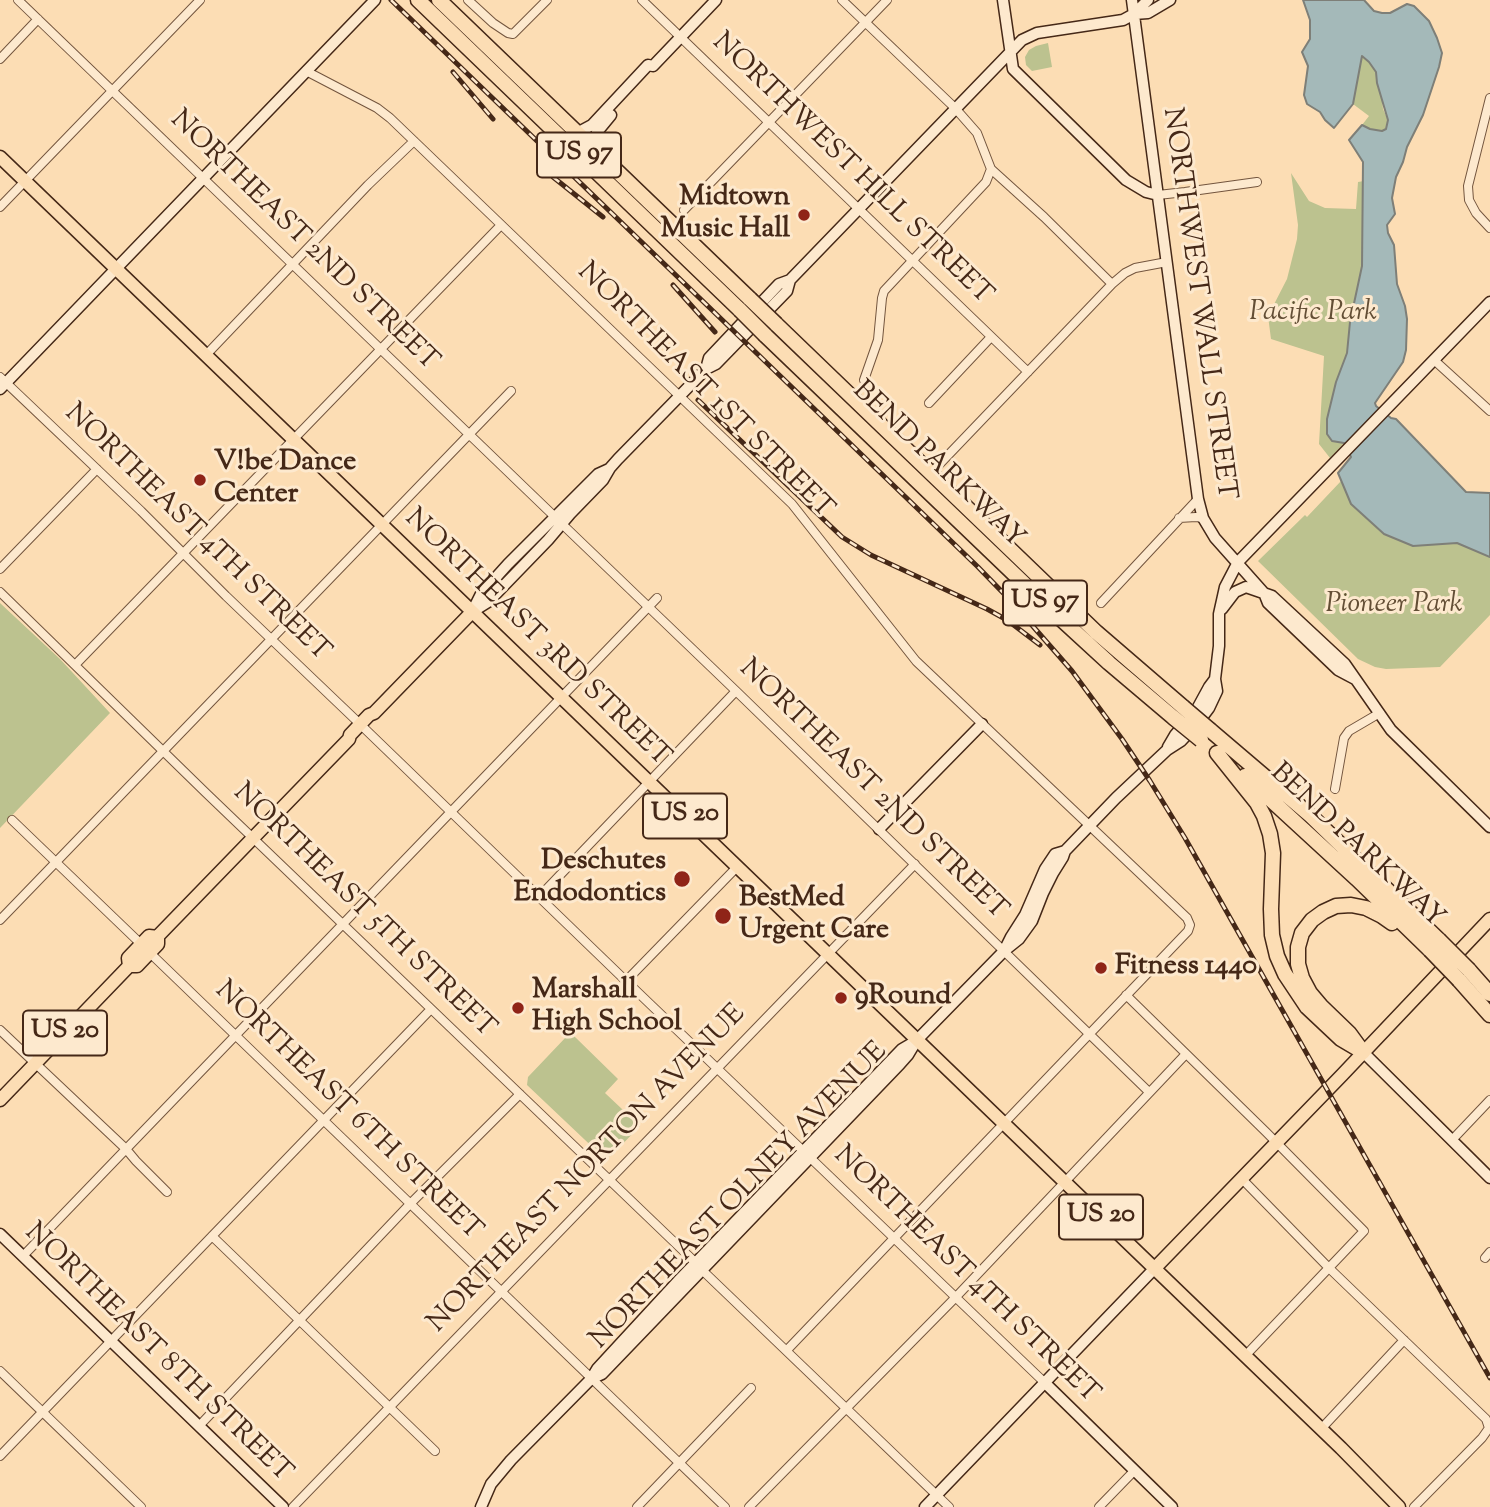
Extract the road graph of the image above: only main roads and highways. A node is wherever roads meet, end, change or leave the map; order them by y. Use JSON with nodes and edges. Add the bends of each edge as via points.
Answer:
{"nodes":[{"id":1,"x":375,"y":0,"type":"edge"},
{"id":2,"x":418,"y":0,"type":"edge"},
{"id":3,"x":439,"y":0,"type":"edge"},
{"id":4,"x":716,"y":0,"type":"edge"},
{"id":5,"x":1003,"y":0,"type":"edge"},
{"id":6,"x":1132,"y":0,"type":"edge"},
{"id":7,"x":1148,"y":0,"type":"edge"},
{"id":8,"x":1170,"y":0,"type":"edge"},
{"id":9,"x":1134,"y":14,"type":"junction"},
{"id":10,"x":1010,"y":52,"type":"junction"},
{"id":11,"x":653,"y":66,"type":"junction"},
{"id":12,"x":576,"y":133,"type":"junction"},
{"id":13,"x":592,"y":147,"type":"junction"},
{"id":14,"x":0,"y":157,"type":"edge"},
{"id":15,"x":1158,"y":195,"type":"junction"},
{"id":16,"x":116,"y":268,"type":"junction"},
{"id":17,"x":1490,"y":302,"type":"edge"},
{"id":18,"x":744,"y":321,"type":"junction"},
{"id":19,"x":2,"y":383,"type":"edge"},
{"id":20,"x":1238,"y":562,"type":"junction"},
{"id":21,"x":1264,"y":593,"type":"junction"},
{"id":22,"x":472,"y":612,"type":"junction"},
{"id":23,"x":1219,"y":614,"type":"junction"},
{"id":24,"x":1312,"y":644,"type":"junction"},
{"id":25,"x":1337,"y":657,"type":"junction"},
{"id":26,"x":1355,"y":679,"type":"junction"},
{"id":27,"x":1192,"y":723,"type":"junction"},
{"id":28,"x":982,"y":724,"type":"road end"},
{"id":29,"x":1217,"y":754,"type":"junction"},
{"id":30,"x":1490,"y":827,"type":"edge"},
{"id":31,"x":879,"y":829,"type":"road end"},
{"id":32,"x":1490,"y":919,"type":"edge"},
{"id":33,"x":1432,"y":946,"type":"junction"},
{"id":34,"x":1466,"y":974,"type":"junction"},
{"id":35,"x":1490,"y":986,"type":"edge"},
{"id":36,"x":1490,"y":994,"type":"edge"},
{"id":37,"x":1490,"y":1016,"type":"edge"},
{"id":38,"x":917,"y":1040,"type":"junction"},
{"id":39,"x":1363,"y":1052,"type":"junction"},
{"id":40,"x":0,"y":1100,"type":"edge"},
{"id":41,"x":1490,"y":1178,"type":"edge"},
{"id":42,"x":0,"y":1234,"type":"edge"},
{"id":43,"x":1154,"y":1269,"type":"junction"},
{"id":44,"x":1044,"y":1382,"type":"junction"},
{"id":45,"x":283,"y":1507,"type":"edge"},
{"id":46,"x":481,"y":1507,"type":"edge"},
{"id":47,"x":925,"y":1507,"type":"edge"},
{"id":48,"x":1172,"y":1507,"type":"edge"},
{"id":49,"x":1399,"y":1507,"type":"edge"}],
"edges":[{"from":1,"to":16,"type":"main road"},
{"from":2,"to":18,"type":"highway","name":"BEND PARKWAY","number":"US 97"},
{"from":3,"to":12,"type":"highway","name":"BEND PARKWAY","number":"US 97"},
{"from":4,"to":11,"type":"main road"},
{"from":5,"to":10,"type":"main road"},
{"from":6,"to":9,"type":"main road","name":"NORTHWEST WALL STREET"},
{"from":7,"to":9,"type":"main road"},
{"from":8,"to":9,"type":"main road","via":[[1149,13]]},
{"from":9,"to":10,"type":"main road","via":[[1123,20],[1037,33]]},
{"from":9,"to":15,"type":"main road","name":"NORTHWEST WALL STREET"},
{"from":10,"to":15,"type":"main road","via":[[1013,69],[1088,143],[1136,187]]},
{"from":10,"to":18,"type":"main road","via":[[790,280],[779,284]]},
{"from":11,"to":12,"type":"main road","via":[[648,65],[592,125]]},
{"from":11,"to":13,"type":"main road","via":[[603,124]]},
{"from":12,"to":13,"type":"highway","name":"BEND PARKWAY","number":"US 97"},
{"from":13,"to":27,"type":"highway","name":"BEND PARKWAY","number":"US 97","bridge":true},
{"from":14,"to":16,"type":"main road","name":"NORTHEAST 3RD STREET"},
{"from":15,"to":20,"type":"main road","name":"NORTHWEST WALL STREET","via":[[1198,499],[1215,538]]},
{"from":16,"to":19,"type":"main road"},
{"from":16,"to":22,"type":"main road","name":"NORTHEAST 3RD STREET"},
{"from":17,"to":20,"type":"main road"},
{"from":18,"to":22,"type":"main road","via":[[603,480],[559,521],[488,602]]},
{"from":18,"to":27,"type":"highway","name":"BEND PARKWAY","number":"US 97","bridge":true,"via":[[765,335],[1109,663]]},
{"from":20,"to":21,"type":"main road","name":"NORTHWEST WALL STREET"},
{"from":20,"to":23,"type":"main road","via":[[1225,587]]},
{"from":21,"to":23,"type":"main road","via":[[1240,589]]},
{"from":21,"to":24,"type":"main road","name":"NORTHWEST WALL STREET","via":[[1268,603]]},
{"from":21,"to":25,"type":"main road","name":"NORTHWEST WALL STREET","via":[[1282,604]]},
{"from":22,"to":38,"type":"main road","name":"NORTHEAST 3RD STREET","number":"US 20"},
{"from":22,"to":40,"type":"main road","number":"US 20","via":[[158,937],[149,936],[145,948],[128,958],[129,967]]},
{"from":23,"to":27,"type":"main road","name":"NORTHEAST OLNEY AVENUE","via":[[1215,679]]},
{"from":24,"to":25,"type":"main road"},
{"from":24,"to":26,"type":"main road","name":"NORTHWEST WALL STREET","via":[[1338,670]]},
{"from":25,"to":26,"type":"main road","name":"NORTHWEST WALL STREET"},
{"from":26,"to":30,"type":"main road","name":"NORTHWEST WALL STREET","via":[[1410,750]]},
{"from":27,"to":29,"type":"highway","name":"BEND PARKWAY","number":"US 97"},
{"from":27,"to":33,"type":"highway","name":"BEND PARKWAY","number":"US 97","via":[[1300,806]]},
{"from":27,"to":38,"type":"main road","name":"NORTHEAST OLNEY AVENUE","via":[[1175,735],[1167,750],[1065,851],[1055,854],[1004,951]]},
{"from":28,"to":31,"type":"main road"},
{"from":29,"to":33,"type":"highway","name":"BEND PARKWAY","number":"US 97"},
{"from":29,"to":39,"type":"highway","via":[[1257,803],[1270,834],[1272,934],[1285,974],[1307,1007],[1341,1039]]},
{"from":32,"to":39,"type":"main road"},
{"from":33,"to":34,"type":"highway","name":"BEND PARKWAY","number":"US 97","bridge":true},
{"from":33,"to":39,"type":"highway","via":[[1408,936],[1379,914],[1351,905],[1323,912],[1302,933],[1298,964],[1302,978]]},
{"from":34,"to":35,"type":"highway"},
{"from":34,"to":36,"type":"highway","name":"BEND PARKWAY","number":"US 97"},
{"from":34,"to":37,"type":"highway","name":"BEND PARKWAY","number":"US 97"},
{"from":38,"to":43,"type":"main road","name":"NORTHEAST 3RD STREET","number":"US 20"},
{"from":38,"to":46,"type":"main road","name":"NORTHEAST OLNEY AVENUE","via":[[902,1049],[602,1374],[590,1379],[511,1460],[491,1484]]},
{"from":39,"to":41,"type":"main road"},
{"from":39,"to":43,"type":"main road"},
{"from":42,"to":45,"type":"main road","name":"NORTHEAST 8TH STREET"},
{"from":43,"to":44,"type":"main road"},
{"from":43,"to":49,"type":"main road","name":"NORTHEAST 3RD STREET","number":"US 20"},
{"from":44,"to":47,"type":"main road"},
{"from":44,"to":48,"type":"main road","name":"NORTHEAST 4TH STREET"}]}
